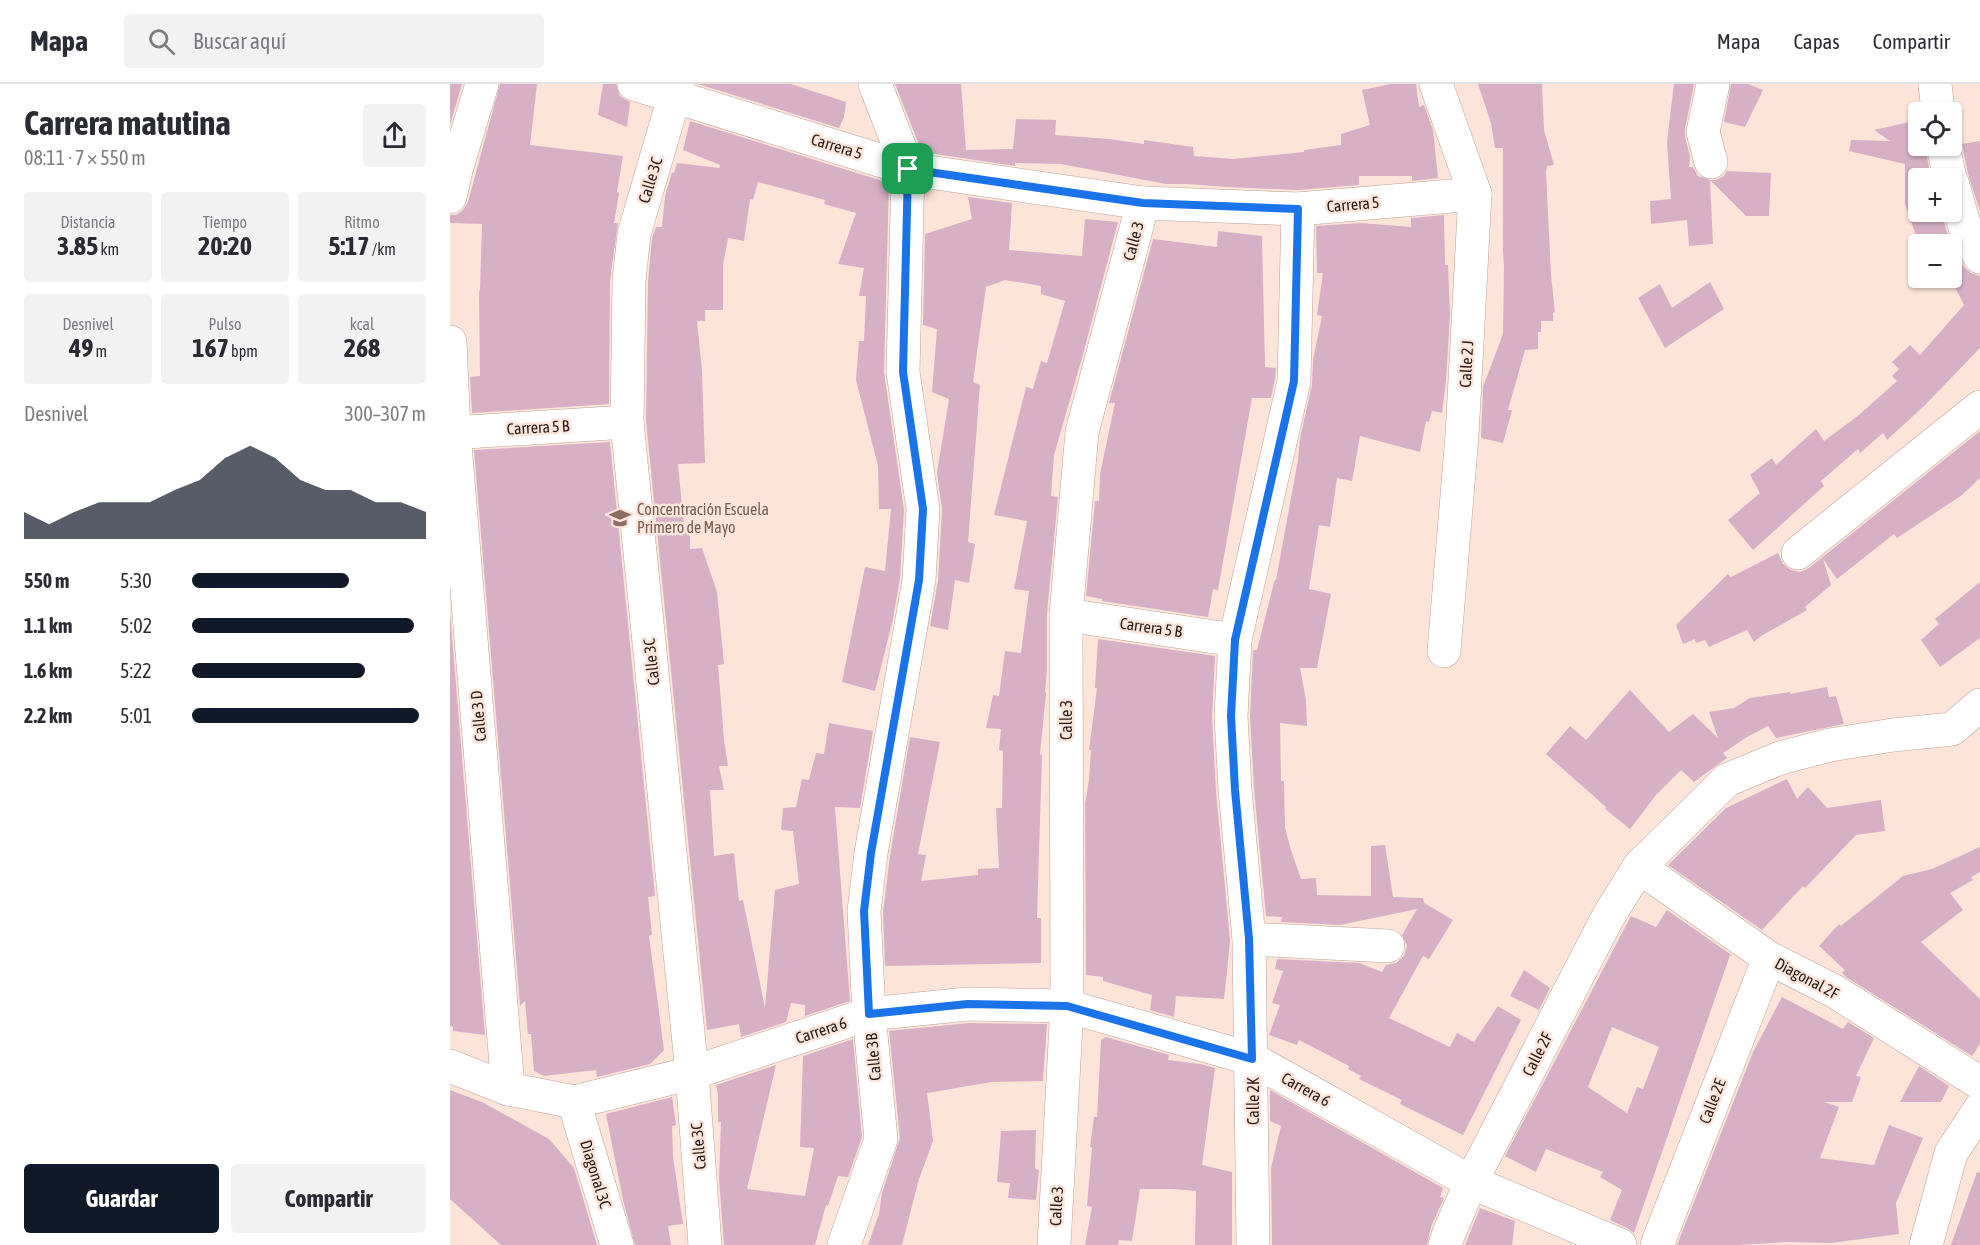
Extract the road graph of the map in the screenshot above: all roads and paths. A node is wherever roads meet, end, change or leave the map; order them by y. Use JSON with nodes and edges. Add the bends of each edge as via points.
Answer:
{"nodes":[{"id":1,"x":482,"y":84,"type":"edge"},
{"id":2,"x":634,"y":84,"type":"edge"},
{"id":3,"x":875,"y":84,"type":"edge"},
{"id":4,"x":1436,"y":84,"type":"edge"},
{"id":5,"x":1713,"y":84,"type":"edge"},
{"id":6,"x":1935,"y":84,"type":"edge"},
{"id":7,"x":676,"y":90,"type":"edge"},
{"id":8,"x":1937,"y":102,"type":"edge"},
{"id":9,"x":1712,"y":162,"type":"dead end"},
{"id":10,"x":908,"y":169,"type":"junction"},
{"id":11,"x":1475,"y":194,"type":"junction"},
{"id":12,"x":450,"y":197,"type":"edge"},
{"id":13,"x":1143,"y":203,"type":"junction"},
{"id":14,"x":1298,"y":209,"type":"junction"},
{"id":15,"x":1962,"y":217,"type":"edge"},
{"id":16,"x":1980,"y":257,"type":"edge"},
{"id":17,"x":450,"y":342,"type":"edge"},
{"id":18,"x":1980,"y":407,"type":"edge"},
{"id":19,"x":627,"y":422,"type":"junction"},
{"id":20,"x":452,"y":433,"type":"edge"},
{"id":21,"x":1798,"y":553,"type":"dead end"},
{"id":22,"x":1066,"y":615,"type":"junction"},
{"id":23,"x":1235,"y":640,"type":"junction"},
{"id":24,"x":1443,"y":651,"type":"dead end"},
{"id":25,"x":1980,"y":705,"type":"edge"},
{"id":26,"x":1639,"y":867,"type":"junction"},
{"id":27,"x":1249,"y":939,"type":"junction"},
{"id":28,"x":1388,"y":946,"type":"dead end"},
{"id":29,"x":1768,"y":958,"type":"junction"},
{"id":30,"x":1067,"y":1006,"type":"junction"},
{"id":31,"x":869,"y":1014,"type":"junction"},
{"id":32,"x":1252,"y":1059,"type":"junction"},
{"id":33,"x":450,"y":1066,"type":"edge"},
{"id":34,"x":692,"y":1073,"type":"junction"},
{"id":35,"x":1980,"y":1083,"type":"edge"},
{"id":36,"x":508,"y":1089,"type":"junction"},
{"id":37,"x":574,"y":1102,"type":"junction"},
{"id":38,"x":1980,"y":1109,"type":"edge"},
{"id":39,"x":1471,"y":1182,"type":"junction"},
{"id":40,"x":617,"y":1245,"type":"edge"},
{"id":41,"x":705,"y":1245,"type":"edge"},
{"id":42,"x":844,"y":1245,"type":"edge"},
{"id":43,"x":1054,"y":1245,"type":"edge"},
{"id":44,"x":1254,"y":1245,"type":"edge"},
{"id":45,"x":1445,"y":1245,"type":"edge"},
{"id":46,"x":1620,"y":1245,"type":"edge"},
{"id":47,"x":1657,"y":1245,"type":"edge"},
{"id":48,"x":1926,"y":1245,"type":"edge"}],
"edges":[{"from":1,"to":12,"type":"street"},
{"from":2,"to":7,"type":"street","name":"Carrera 5"},
{"from":3,"to":10,"type":"street","name":"Calle 3B"},
{"from":4,"to":11,"type":"street","name":"Calle 2 J"},
{"from":5,"to":9,"type":"street","via":[[1703,132]]},
{"from":6,"to":8,"type":"street"},
{"from":7,"to":10,"type":"street","name":"Carrera 5"},
{"from":7,"to":19,"type":"street","name":"Calle 3C","via":[[634,234],[629,281]]},
{"from":10,"to":13,"type":"street","name":"Carrera 5"},
{"from":10,"to":31,"type":"street","name":"Calle 3B","via":[[903,372],[923,509],[919,580],[864,911]]},
{"from":11,"to":14,"type":"street","name":"Carrera 5"},
{"from":11,"to":24,"type":"street","name":"Calle 2 J","via":[[1462,436]]},
{"from":13,"to":14,"type":"street","name":"Carrera 5"},
{"from":13,"to":22,"type":"street","name":"Calle 3","via":[[1082,432]]},
{"from":14,"to":23,"type":"street","name":"Calle 2K","via":[[1294,381]]},
{"from":15,"to":16,"type":"street"},
{"from":17,"to":20,"type":"street","name":"Calle 3 D"},
{"from":18,"to":21,"type":"street"},
{"from":19,"to":20,"type":"street","name":"Carrera 5 B"},
{"from":19,"to":34,"type":"street","name":"Calle 3C"},
{"from":20,"to":36,"type":"street","name":"Calle 3 D"},
{"from":22,"to":23,"type":"street","name":"Carrera 5 B"},
{"from":22,"to":30,"type":"street","name":"Calle 3"},
{"from":23,"to":27,"type":"street","name":"Calle 2K","via":[[1231,716]]},
{"from":25,"to":26,"type":"street","name":"Calle 2F","via":[[1952,729],[1830,745],[1780,758],[1727,780]]},
{"from":26,"to":29,"type":"street","name":"Diagonal 2F"},
{"from":26,"to":39,"type":"street","name":"Calle 2F","via":[[1608,917]]},
{"from":27,"to":28,"type":"street"},
{"from":27,"to":32,"type":"street","name":"Calle 2K"},
{"from":29,"to":35,"type":"street","name":"Diagonal 2F","via":[[1834,991]]},
{"from":29,"to":47,"type":"street","name":"Calle 2E"},
{"from":30,"to":31,"type":"street","name":"Carrera 6","via":[[968,1004]]},
{"from":30,"to":32,"type":"street","name":"Carrera 6"},
{"from":30,"to":43,"type":"street","name":"Calle 3"},
{"from":31,"to":34,"type":"street","name":"Carrera 6"},
{"from":31,"to":42,"type":"street","name":"Calle 3B","via":[[881,1139]]},
{"from":32,"to":39,"type":"street","name":"Carrera 6"},
{"from":32,"to":44,"type":"street","name":"Calle 2K"},
{"from":33,"to":36,"type":"street","name":"Carrera 6"},
{"from":34,"to":37,"type":"street","name":"Carrera 6"},
{"from":34,"to":41,"type":"street","name":"Calle 3C"},
{"from":36,"to":37,"type":"street","name":"Carrera 6"},
{"from":37,"to":40,"type":"street","name":"Diagonal 3C"},
{"from":38,"to":48,"type":"street","via":[[1951,1153]]},
{"from":39,"to":45,"type":"street","name":"Calle 2F"},
{"from":39,"to":46,"type":"street","name":"Carrera 6"}]}
